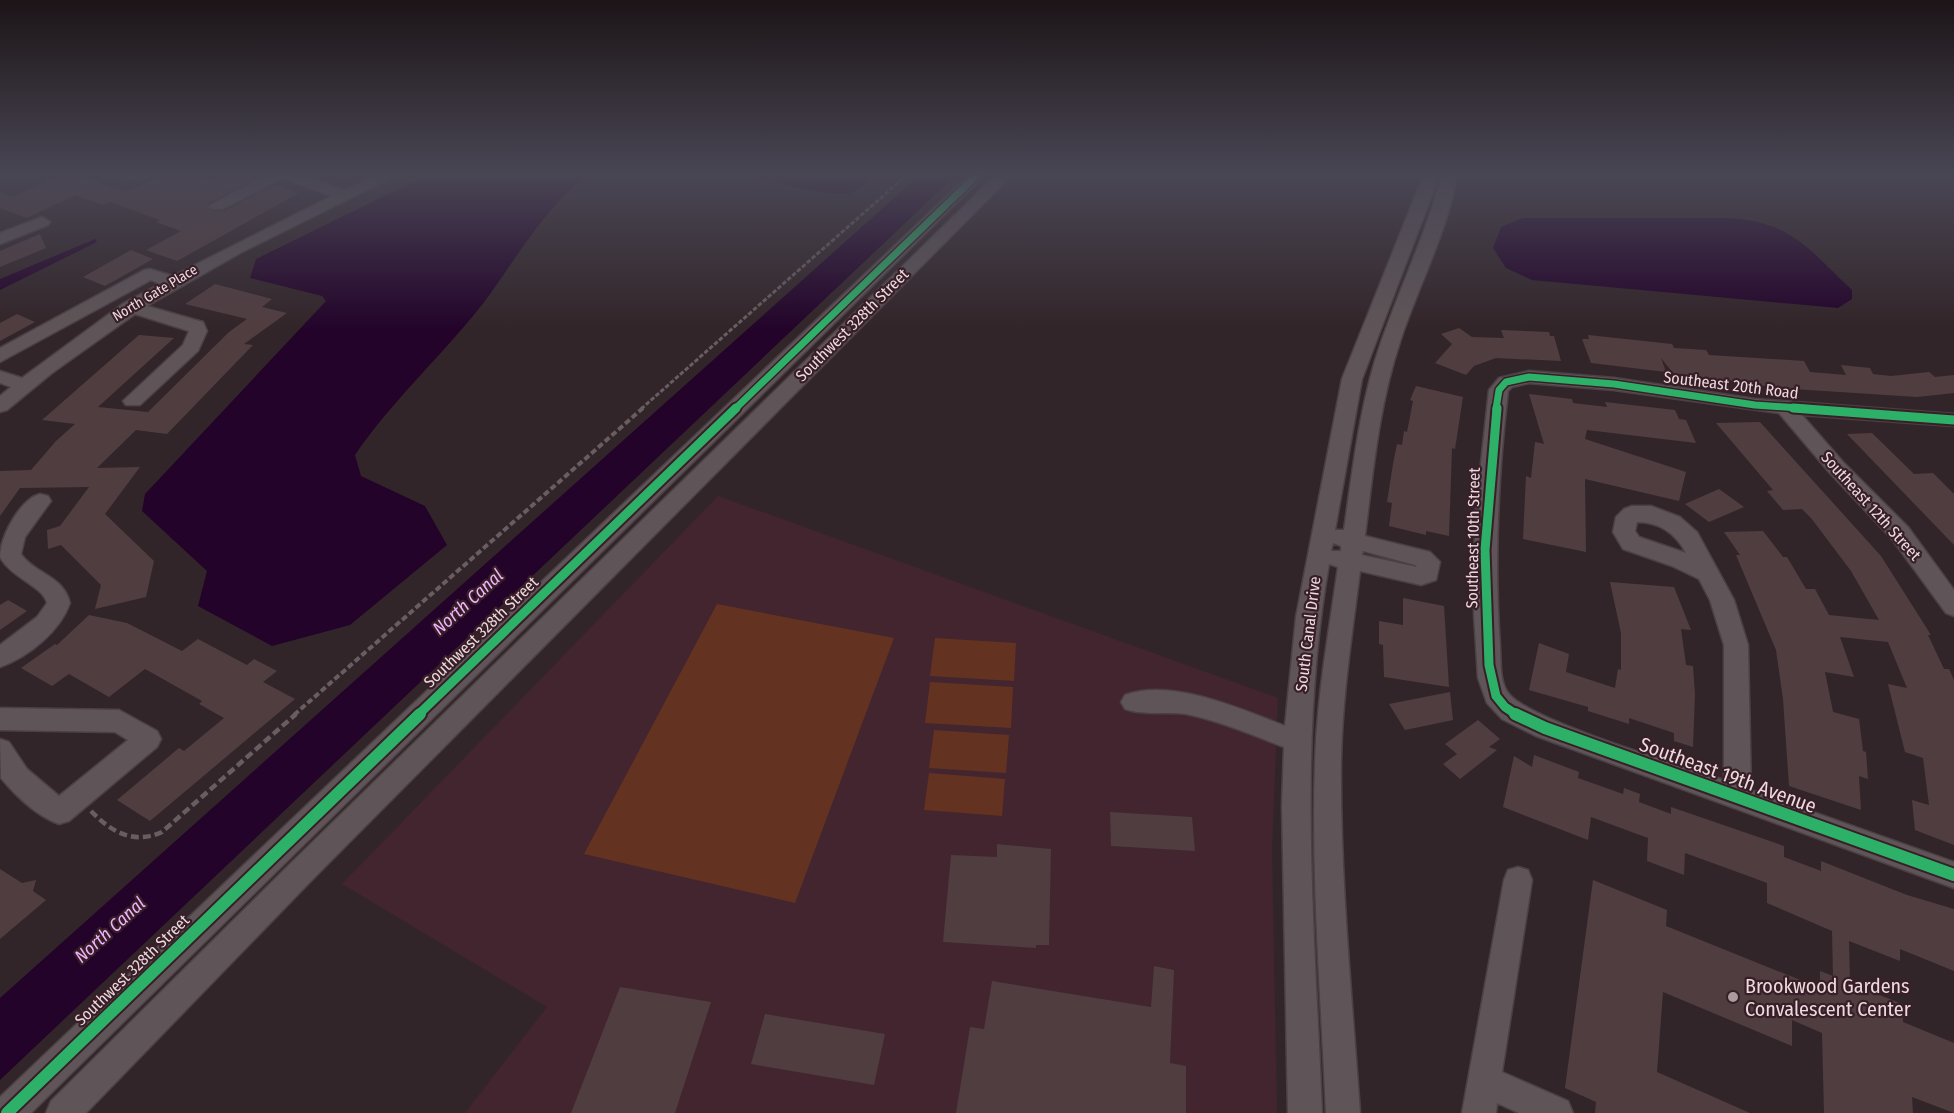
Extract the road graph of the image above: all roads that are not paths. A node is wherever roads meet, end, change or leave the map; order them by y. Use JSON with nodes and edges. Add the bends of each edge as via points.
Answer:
{"nodes":[{"id":1,"x":32,"y":226,"type":"edge"},
{"id":2,"x":280,"y":226,"type":"edge"},
{"id":3,"x":924,"y":226,"type":"edge"},
{"id":4,"x":953,"y":226,"type":"edge"},
{"id":5,"x":1412,"y":226,"type":"edge"},
{"id":6,"x":1435,"y":226,"type":"edge"},
{"id":7,"x":0,"y":239,"type":"edge"},
{"id":8,"x":172,"y":282,"type":"junction"},
{"id":9,"x":130,"y":307,"type":"junction"},
{"id":10,"x":0,"y":356,"type":"edge"},
{"id":11,"x":0,"y":377,"type":"edge"},
{"id":12,"x":1506,"y":382,"type":"joint"},
{"id":13,"x":24,"y":385,"type":"junction"},
{"id":14,"x":133,"y":400,"type":"dead end"},
{"id":15,"x":0,"y":406,"type":"edge"},
{"id":16,"x":1785,"y":408,"type":"junction"},
{"id":17,"x":1954,"y":420,"type":"edge"},
{"id":18,"x":40,"y":501,"type":"dead end"},
{"id":19,"x":1321,"y":544,"type":"junction"},
{"id":20,"x":1351,"y":550,"type":"junction"},
{"id":21,"x":1707,"y":573,"type":"dead end"},
{"id":22,"x":1954,"y":607,"type":"edge"},
{"id":23,"x":0,"y":657,"type":"edge"},
{"id":24,"x":1496,"y":697,"type":"joint"},
{"id":25,"x":1134,"y":702,"type":"dead end"},
{"id":26,"x":0,"y":719,"type":"edge"},
{"id":27,"x":1297,"y":741,"type":"junction"},
{"id":28,"x":0,"y":750,"type":"edge"},
{"id":29,"x":1737,"y":797,"type":"junction"},
{"id":30,"x":292,"y":835,"type":"junction"},
{"id":31,"x":300,"y":873,"type":"junction"},
{"id":32,"x":1954,"y":875,"type":"edge"},
{"id":33,"x":1518,"y":880,"type":"dead end"},
{"id":34,"x":1486,"y":1081,"type":"junction"},
{"id":35,"x":7,"y":1113,"type":"edge"},
{"id":36,"x":63,"y":1113,"type":"edge"},
{"id":37,"x":1305,"y":1113,"type":"edge"},
{"id":38,"x":1343,"y":1113,"type":"edge"},
{"id":39,"x":1479,"y":1113,"type":"edge"},
{"id":40,"x":1556,"y":1113,"type":"edge"}],
"edges":[{"from":1,"to":7,"type":"street"},
{"from":2,"to":8,"type":"street","name":"North Gate Place"},
{"from":3,"to":30,"type":"street","name":"Southwest 328th Street"},
{"from":4,"to":31,"type":"street","name":"Southwest 328th Street"},
{"from":5,"to":19,"type":"street","name":"South Canal Drive","via":[[1353,379]]},
{"from":6,"to":20,"type":"street","name":"South Canal Drive","via":[[1390,343],[1369,426]]},
{"from":8,"to":9,"type":"street","name":"North Gate Place"},
{"from":8,"to":10,"type":"street","via":[[150,274]]},
{"from":9,"to":13,"type":"street","name":"North Gate Place"},
{"from":9,"to":14,"type":"street","via":[[186,321],[197,326],[198,331],[191,347]]},
{"from":11,"to":13,"type":"street"},
{"from":12,"to":16,"type":"street","name":"Southeast 20th Road","via":[[1529,377],[1614,384]]},
{"from":12,"to":24,"type":"street","name":"Southeast 10th Street","via":[[1499,390],[1491,449],[1486,532],[1486,621],[1491,682]]},
{"from":13,"to":15,"type":"street","name":"North Gate Place"},
{"from":16,"to":17,"type":"street","name":"Southeast 20th Road"},
{"from":16,"to":22,"type":"street","name":"Southeast 12th Street","via":[[1900,533]]},
{"from":18,"to":23,"type":"street","via":[[14,535],[10,554],[20,569],[53,588],[59,601],[43,627]]},
{"from":19,"to":20,"type":"street"},
{"from":19,"to":27,"type":"street","name":"South Canal Drive","via":[[1308,617]]},
{"from":20,"to":38,"type":"street","name":"South Canal Drive","via":[[1332,693],[1328,762]]},
{"from":21,"to":29,"type":"street","via":[[1722,600],[1736,645]]},
{"from":24,"to":29,"type":"street","name":"Southeast 19th Avenue","via":[[1511,712],[1545,728]]},
{"from":25,"to":27,"type":"street","via":[[1208,708]]},
{"from":26,"to":28,"type":"street","via":[[119,721],[148,739],[59,812],[19,781]]},
{"from":27,"to":37,"type":"street","name":"South Canal Drive","via":[[1296,872]]},
{"from":29,"to":32,"type":"street","name":"Southeast 19th Avenue"},
{"from":30,"to":31,"type":"street"},
{"from":30,"to":35,"type":"street","name":"Southwest 328th Street"},
{"from":31,"to":36,"type":"street","name":"Southwest 328th Street"},
{"from":33,"to":34,"type":"street"},
{"from":34,"to":39,"type":"street"},
{"from":34,"to":40,"type":"street"}]}
